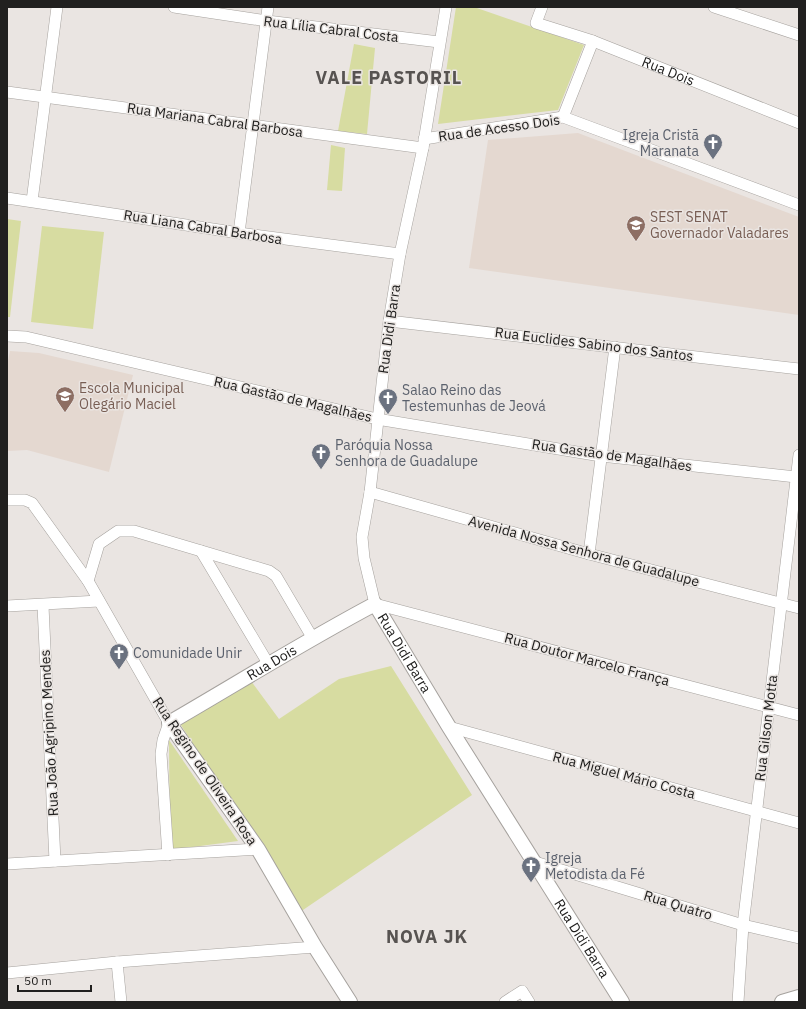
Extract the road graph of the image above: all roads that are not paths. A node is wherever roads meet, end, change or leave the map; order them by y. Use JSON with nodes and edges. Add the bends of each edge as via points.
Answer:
{"nodes":[{"id":1,"x":57,"y":7,"type":"edge"},
{"id":2,"x":174,"y":7,"type":"edge"},
{"id":3,"x":268,"y":7,"type":"edge"},
{"id":4,"x":446,"y":7,"type":"edge"},
{"id":5,"x":542,"y":7,"type":"edge"},
{"id":6,"x":714,"y":7,"type":"edge"},
{"id":7,"x":267,"y":21,"type":"junction"},
{"id":8,"x":799,"y":35,"type":"edge"},
{"id":9,"x":593,"y":41,"type":"junction"},
{"id":10,"x":440,"y":42,"type":"junction"},
{"id":11,"x":7,"y":92,"type":"edge"},
{"id":12,"x":44,"y":96,"type":"junction"},
{"id":13,"x":563,"y":117,"type":"junction"},
{"id":14,"x":799,"y":123,"type":"edge"},
{"id":15,"x":254,"y":126,"type":"junction"},
{"id":16,"x":423,"y":144,"type":"junction"},
{"id":17,"x":7,"y":198,"type":"edge"},
{"id":18,"x":32,"y":201,"type":"junction"},
{"id":19,"x":799,"y":205,"type":"edge"},
{"id":20,"x":239,"y":233,"type":"junction"},
{"id":21,"x":400,"y":254,"type":"junction"},
{"id":22,"x":389,"y":321,"type":"junction"},
{"id":23,"x":7,"y":336,"type":"edge"},
{"id":24,"x":615,"y":347,"type":"junction"},
{"id":25,"x":799,"y":369,"type":"edge"},
{"id":26,"x":377,"y":419,"type":"junction"},
{"id":27,"x":799,"y":455,"type":"edge"},
{"id":28,"x":601,"y":456,"type":"junction"},
{"id":29,"x":796,"y":477,"type":"junction"},
{"id":30,"x":370,"y":492,"type":"junction"},
{"id":31,"x":7,"y":500,"type":"edge"},
{"id":32,"x":201,"y":551,"type":"junction"},
{"id":33,"x":589,"y":554,"type":"junction"},
{"id":34,"x":88,"y":581,"type":"junction"},
{"id":35,"x":99,"y":601,"type":"junction"},
{"id":36,"x":781,"y":603,"type":"junction"},
{"id":37,"x":375,"y":604,"type":"junction"},
{"id":38,"x":7,"y":606,"type":"edge"},
{"id":39,"x":43,"y":606,"type":"junction"},
{"id":40,"x":799,"y":608,"type":"edge"},
{"id":41,"x":312,"y":637,"type":"junction"},
{"id":42,"x":269,"y":665,"type":"junction"},
{"id":43,"x":768,"y":706,"type":"junction"},
{"id":44,"x":799,"y":715,"type":"edge"},
{"id":45,"x":169,"y":723,"type":"junction"},
{"id":46,"x":449,"y":727,"type":"junction"},
{"id":47,"x":756,"y":811,"type":"junction"},
{"id":48,"x":799,"y":823,"type":"edge"},
{"id":49,"x":258,"y":849,"type":"junction"},
{"id":50,"x":168,"y":855,"type":"junction"},
{"id":51,"x":55,"y":861,"type":"junction"},
{"id":52,"x":535,"y":862,"type":"junction"},
{"id":53,"x":7,"y":864,"type":"edge"},
{"id":54,"x":743,"y":925,"type":"junction"},
{"id":55,"x":799,"y":938,"type":"edge"},
{"id":56,"x":315,"y":947,"type":"junction"},
{"id":57,"x":117,"y":962,"type":"junction"},
{"id":58,"x":7,"y":973,"type":"edge"},
{"id":59,"x":799,"y":997,"type":"edge"},
{"id":60,"x":121,"y":1002,"type":"edge"},
{"id":61,"x":350,"y":1002,"type":"edge"},
{"id":62,"x":505,"y":1002,"type":"edge"},
{"id":63,"x":529,"y":1002,"type":"edge"},
{"id":64,"x":622,"y":1002,"type":"edge"},
{"id":65,"x":738,"y":1002,"type":"edge"},
{"id":66,"x":782,"y":1002,"type":"edge"}],
"edges":[{"from":1,"to":12,"type":"street"},
{"from":2,"to":7,"type":"street","name":"Rua Lília Cabral Costa"},
{"from":3,"to":7,"type":"street"},
{"from":4,"to":10,"type":"street","name":"Rua Didi Barra"},
{"from":5,"to":9,"type":"street","name":"Rua Dois","via":[[536,23]]},
{"from":6,"to":8,"type":"street"},
{"from":7,"to":10,"type":"street","name":"Rua Lília Cabral Costa"},
{"from":7,"to":15,"type":"street"},
{"from":9,"to":13,"type":"street"},
{"from":9,"to":14,"type":"street","name":"Rua Dois"},
{"from":10,"to":16,"type":"street","name":"Rua Didi Barra"},
{"from":11,"to":12,"type":"street","name":"Rua Mariana Cabral Barbosa"},
{"from":12,"to":15,"type":"street","name":"Rua Mariana Cabral Barbosa"},
{"from":12,"to":18,"type":"street"},
{"from":13,"to":16,"type":"street","name":"Rua de Acesso Dois"},
{"from":13,"to":19,"type":"street","name":"Rua de Acesso Dois"},
{"from":15,"to":16,"type":"street","name":"Rua Mariana Cabral Barbosa"},
{"from":15,"to":20,"type":"street"},
{"from":16,"to":21,"type":"street","name":"Rua Didi Barra"},
{"from":17,"to":18,"type":"street","name":"Rua Liana Cabral Barbosa"},
{"from":18,"to":20,"type":"street","name":"Rua Liana Cabral Barbosa"},
{"from":20,"to":21,"type":"street","name":"Rua Liana Cabral Barbosa"},
{"from":21,"to":22,"type":"street","name":"Rua Didi Barra"},
{"from":22,"to":24,"type":"street","name":"Rua Euclides Sabino dos Santos"},
{"from":22,"to":26,"type":"street","name":"Rua Didi Barra"},
{"from":23,"to":26,"type":"street","name":"Rua Gastão de Magalhães","via":[[33,339]]},
{"from":24,"to":25,"type":"street","name":"Rua Euclides Sabino dos Santos"},
{"from":24,"to":28,"type":"street"},
{"from":26,"to":28,"type":"street","name":"Rua Gastão de Magalhães"},
{"from":26,"to":30,"type":"street","name":"Rua Didi Barra"},
{"from":27,"to":29,"type":"street","name":"Rua Gilson Motta"},
{"from":28,"to":29,"type":"street","name":"Rua Gastão de Magalhães"},
{"from":28,"to":33,"type":"street"},
{"from":29,"to":36,"type":"street","name":"Rua Gilson Motta"},
{"from":30,"to":33,"type":"street","name":"Avenida Nossa Senhora de Guadalupe"},
{"from":30,"to":37,"type":"street","name":"Rua Didi Barra","via":[[362,537],[364,558]]},
{"from":31,"to":34,"type":"street","name":"Rua Regino de Oliveira Rosa","via":[[25,500],[32,503]]},
{"from":32,"to":34,"type":"street","via":[[134,531],[118,531],[100,544]]},
{"from":32,"to":41,"type":"street","via":[[269,571],[276,576]]},
{"from":32,"to":42,"type":"street"},
{"from":33,"to":36,"type":"street","name":"Avenida Nossa Senhora de Guadalupe"},
{"from":34,"to":35,"type":"street","name":"Rua Regino de Oliveira Rosa"},
{"from":35,"to":39,"type":"street"},
{"from":35,"to":45,"type":"street","name":"Rua Regino de Oliveira Rosa"},
{"from":36,"to":40,"type":"street","name":"Avenida Nossa Senhora de Guadalupe"},
{"from":36,"to":43,"type":"street","name":"Rua Gilson Motta"},
{"from":37,"to":41,"type":"street","name":"Rua Dois"},
{"from":37,"to":43,"type":"street","name":"Rua Doutor Marcelo França"},
{"from":37,"to":46,"type":"street","name":"Rua Didi Barra"},
{"from":38,"to":39,"type":"street"},
{"from":39,"to":51,"type":"street","name":"Rua João Agripino Mendes"},
{"from":41,"to":42,"type":"street","name":"Rua Dois"},
{"from":42,"to":45,"type":"street","name":"Rua Dois"},
{"from":43,"to":44,"type":"street","name":"Rua Doutor Marcelo França"},
{"from":43,"to":47,"type":"street","name":"Rua Gilson Motta"},
{"from":45,"to":49,"type":"street","name":"Rua Regino de Oliveira Rosa"},
{"from":45,"to":50,"type":"street","via":[[161,754]]},
{"from":46,"to":47,"type":"street","name":"Rua Miguel Mário Costa"},
{"from":46,"to":52,"type":"street","name":"Rua Didi Barra"},
{"from":47,"to":48,"type":"street","name":"Rua Miguel Mário Costa"},
{"from":47,"to":54,"type":"street","name":"Rua Gilson Motta"},
{"from":49,"to":50,"type":"street"},
{"from":49,"to":56,"type":"street","name":"Rua Regino de Oliveira Rosa"},
{"from":50,"to":51,"type":"street"},
{"from":51,"to":53,"type":"street"},
{"from":52,"to":54,"type":"street","name":"Rua Quatro"},
{"from":52,"to":64,"type":"street","name":"Rua Didi Barra"},
{"from":54,"to":55,"type":"street","name":"Rua Quatro"},
{"from":54,"to":65,"type":"street","name":"Rua Gilson Motta"},
{"from":56,"to":57,"type":"street"},
{"from":56,"to":61,"type":"street","name":"Rua Regino de Oliveira Rosa"},
{"from":57,"to":58,"type":"street"},
{"from":57,"to":60,"type":"street"},
{"from":59,"to":66,"type":"street"},
{"from":62,"to":63,"type":"street","via":[[522,991]]}]}
